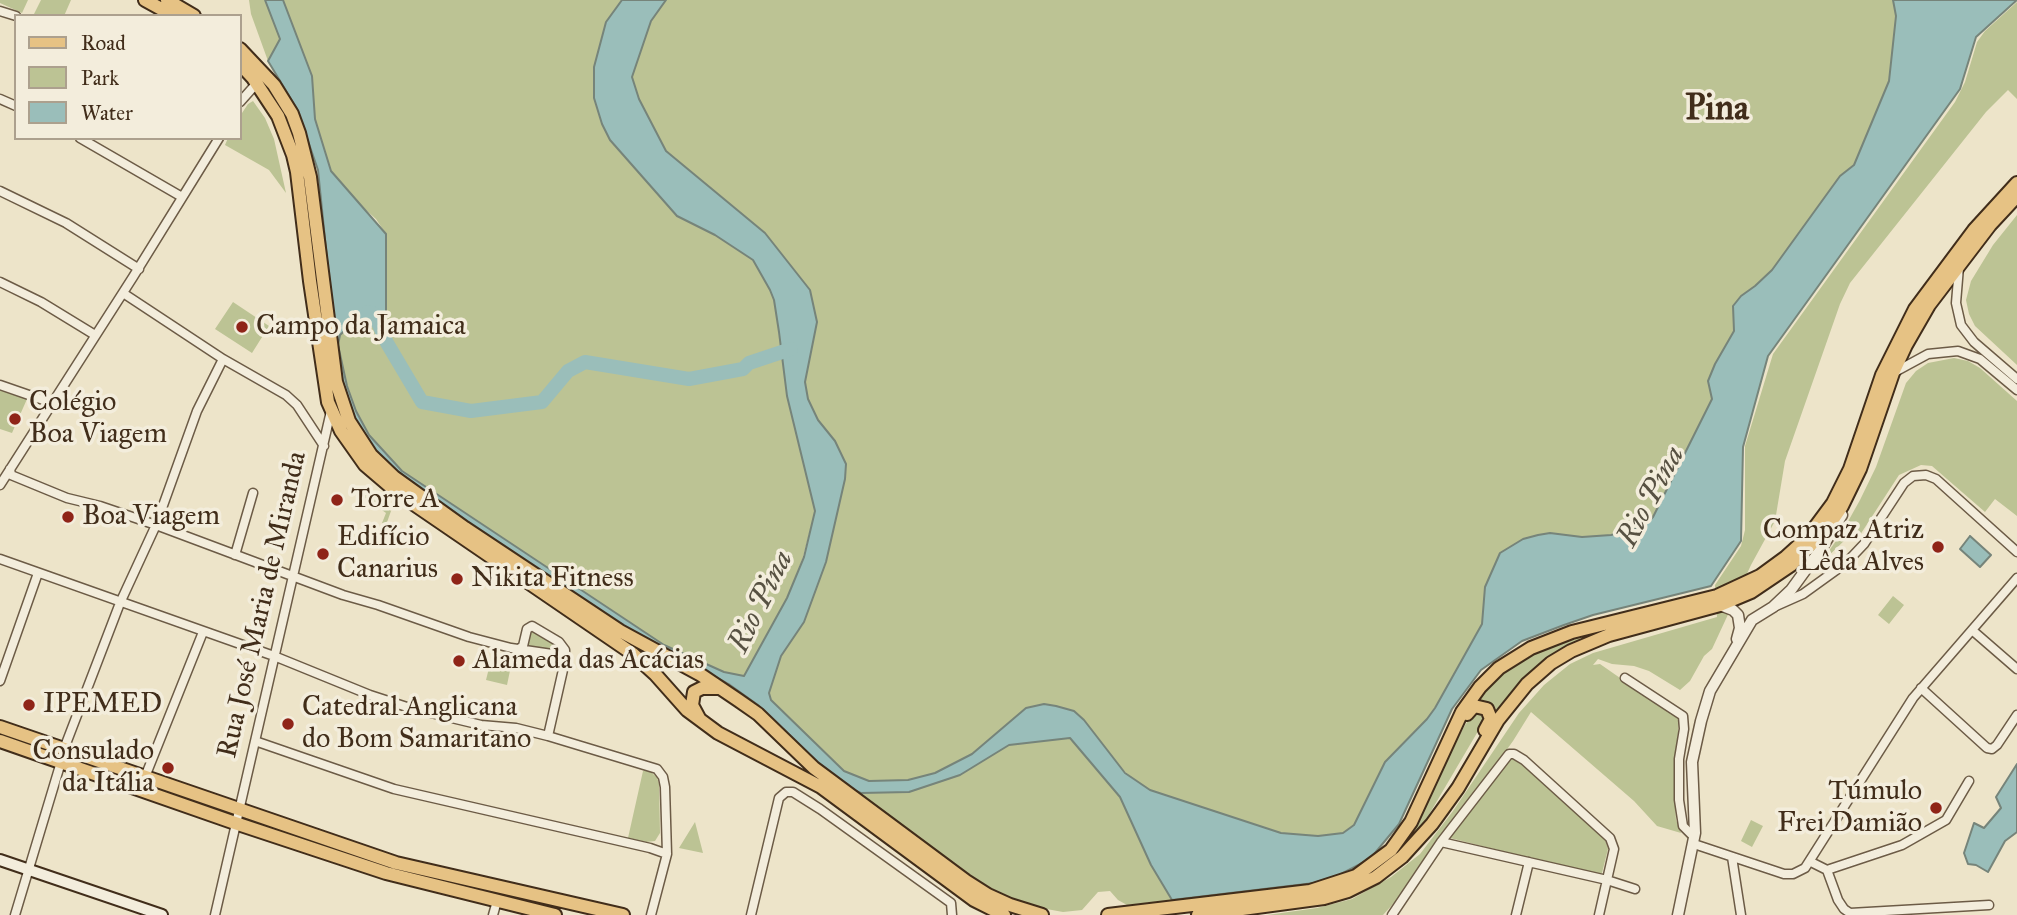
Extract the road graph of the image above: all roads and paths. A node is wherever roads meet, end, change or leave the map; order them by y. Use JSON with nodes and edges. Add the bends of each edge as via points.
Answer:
{"nodes":[{"id":1,"x":145,"y":0,"type":"edge"},
{"id":2,"x":167,"y":0,"type":"edge"},
{"id":3,"x":170,"y":14,"type":"edge"},
{"id":4,"x":191,"y":14,"type":"edge"},
{"id":5,"x":242,"y":51,"type":"edge"},
{"id":6,"x":242,"y":66,"type":"edge"},
{"id":7,"x":257,"y":83,"type":"junction"},
{"id":8,"x":242,"y":99,"type":"edge"},
{"id":9,"x":83,"y":140,"type":"edge"},
{"id":10,"x":218,"y":140,"type":"edge"},
{"id":11,"x":2017,"y":183,"type":"edge"},
{"id":12,"x":0,"y":191,"type":"edge"},
{"id":13,"x":2017,"y":196,"type":"edge"},
{"id":14,"x":182,"y":198,"type":"junction"},
{"id":15,"x":1959,"y":265,"type":"junction"},
{"id":16,"x":139,"y":269,"type":"junction"},
{"id":17,"x":0,"y":282,"type":"edge"},
{"id":18,"x":123,"y":293,"type":"junction"},
{"id":19,"x":95,"y":335,"type":"junction"},
{"id":20,"x":223,"y":359,"type":"junction"},
{"id":21,"x":1893,"y":373,"type":"junction"},
{"id":22,"x":2017,"y":379,"type":"edge"},
{"id":23,"x":0,"y":385,"type":"edge"},
{"id":24,"x":2017,"y":390,"type":"edge"},
{"id":25,"x":52,"y":403,"type":"junction"},
{"id":26,"x":331,"y":411,"type":"junction"},
{"id":27,"x":324,"y":442,"type":"junction"},
{"id":28,"x":1860,"y":469,"type":"junction"},
{"id":29,"x":7,"y":476,"type":"edge"},
{"id":30,"x":253,"y":493,"type":"dead end"},
{"id":31,"x":156,"y":525,"type":"junction"},
{"id":32,"x":2017,"y":552,"type":"edge"},
{"id":33,"x":235,"y":555,"type":"junction"},
{"id":34,"x":0,"y":559,"type":"edge"},
{"id":35,"x":38,"y":573,"type":"junction"},
{"id":36,"x":294,"y":576,"type":"junction"},
{"id":37,"x":2017,"y":578,"type":"edge"},
{"id":38,"x":120,"y":603,"type":"junction"},
{"id":39,"x":1711,"y":604,"type":"junction"},
{"id":40,"x":1773,"y":607,"type":"junction"},
{"id":41,"x":1972,"y":630,"type":"junction"},
{"id":42,"x":203,"y":632,"type":"junction"},
{"id":43,"x":519,"y":649,"type":"junction"},
{"id":44,"x":1734,"y":649,"type":"junction"},
{"id":45,"x":274,"y":656,"type":"junction"},
{"id":46,"x":562,"y":658,"type":"junction"},
{"id":47,"x":2017,"y":669,"type":"edge"},
{"id":48,"x":1625,"y":678,"type":"dead end"},
{"id":49,"x":0,"y":681,"type":"edge"},
{"id":50,"x":720,"y":688,"type":"junction"},
{"id":51,"x":1921,"y":688,"type":"junction"},
{"id":52,"x":2017,"y":715,"type":"edge"},
{"id":53,"x":699,"y":719,"type":"junction"},
{"id":54,"x":0,"y":727,"type":"edge"},
{"id":55,"x":548,"y":736,"type":"junction"},
{"id":56,"x":0,"y":741,"type":"edge"},
{"id":57,"x":255,"y":741,"type":"junction"},
{"id":58,"x":62,"y":756,"type":"junction"},
{"id":59,"x":1440,"y":760,"type":"junction"},
{"id":60,"x":145,"y":777,"type":"junction"},
{"id":61,"x":1969,"y":781,"type":"dead end"},
{"id":62,"x":239,"y":809,"type":"junction"},
{"id":63,"x":235,"y":823,"type":"junction"},
{"id":64,"x":1430,"y":827,"type":"junction"},
{"id":65,"x":1695,"y":833,"type":"junction"},
{"id":66,"x":666,"y":834,"type":"junction"},
{"id":67,"x":1441,"y":842,"type":"junction"},
{"id":68,"x":1694,"y":844,"type":"junction"},
{"id":69,"x":650,"y":848,"type":"junction"},
{"id":70,"x":667,"y":854,"type":"junction"},
{"id":71,"x":1732,"y":857,"type":"junction"},
{"id":72,"x":0,"y":860,"type":"edge"},
{"id":73,"x":1529,"y":862,"type":"junction"},
{"id":74,"x":1808,"y":865,"type":"junction"},
{"id":75,"x":28,"y":870,"type":"junction"},
{"id":76,"x":1827,"y":870,"type":"junction"},
{"id":77,"x":1606,"y":880,"type":"junction"},
{"id":78,"x":1635,"y":889,"type":"dead end"},
{"id":79,"x":497,"y":901,"type":"junction"},
{"id":80,"x":1989,"y":905,"type":"dead end"},
{"id":81,"x":15,"y":915,"type":"edge"},
{"id":82,"x":162,"y":915,"type":"edge"},
{"id":83,"x":215,"y":915,"type":"edge"},
{"id":84,"x":494,"y":915,"type":"edge"},
{"id":85,"x":555,"y":915,"type":"edge"},
{"id":86,"x":623,"y":915,"type":"edge"},
{"id":87,"x":651,"y":915,"type":"edge"},
{"id":88,"x":751,"y":915,"type":"edge"},
{"id":89,"x":953,"y":915,"type":"edge"},
{"id":90,"x":1004,"y":915,"type":"edge"},
{"id":91,"x":1042,"y":915,"type":"edge"},
{"id":92,"x":1108,"y":915,"type":"edge"},
{"id":93,"x":1198,"y":915,"type":"edge"},
{"id":94,"x":1392,"y":915,"type":"edge"},
{"id":95,"x":1516,"y":915,"type":"edge"},
{"id":96,"x":1599,"y":915,"type":"edge"},
{"id":97,"x":1678,"y":915,"type":"edge"},
{"id":98,"x":1741,"y":915,"type":"edge"}],
"edges":[{"from":1,"to":3,"type":"main road"},
{"from":2,"to":4,"type":"main road"},
{"from":5,"to":50,"type":"main road","via":[[274,85],[299,133],[310,177],[336,382],[362,443],[394,477],[465,528],[620,631]]},
{"from":6,"to":7,"type":"main road"},
{"from":7,"to":8,"type":"street"},
{"from":7,"to":26,"type":"main road","via":[[287,135],[297,172]]},
{"from":9,"to":14,"type":"street"},
{"from":10,"to":14,"type":"street"},
{"from":11,"to":39,"type":"main road","via":[[1915,309],[1882,375],[1850,469],[1821,521],[1768,570]]},
{"from":12,"to":16,"type":"street","via":[[66,223]]},
{"from":13,"to":15,"type":"main road"},
{"from":14,"to":16,"type":"street"},
{"from":15,"to":21,"type":"main road","via":[[1929,305]]},
{"from":15,"to":22,"type":"street","via":[[1955,303],[1961,325]]},
{"from":16,"to":18,"type":"street"},
{"from":17,"to":19,"type":"street"},
{"from":18,"to":19,"type":"street"},
{"from":18,"to":20,"type":"street"},
{"from":19,"to":25,"type":"street"},
{"from":20,"to":27,"type":"street","via":[[292,399]]},
{"from":20,"to":31,"type":"street","via":[[197,411]]},
{"from":21,"to":24,"type":"street","via":[[1928,354],[1958,351],[1980,359]]},
{"from":21,"to":28,"type":"main road"},
{"from":23,"to":25,"type":"street"},
{"from":25,"to":29,"type":"street"},
{"from":26,"to":27,"type":"street","name":"Rua José Maria de Miranda"},
{"from":26,"to":53,"type":"main road","via":[[355,453],[391,488],[633,654]]},
{"from":27,"to":36,"type":"street","name":"Rua José Maria de Miranda"},
{"from":28,"to":39,"type":"main road","via":[[1842,506],[1802,555],[1762,585]]},
{"from":28,"to":40,"type":"street","via":[[1836,527],[1791,590]]},
{"from":29,"to":31,"type":"street"},
{"from":30,"to":33,"type":"street"},
{"from":31,"to":33,"type":"street"},
{"from":31,"to":38,"type":"street"},
{"from":32,"to":40,"type":"street","via":[[1936,479],[1913,476],[1846,562],[1803,594]]},
{"from":33,"to":36,"type":"street"},
{"from":34,"to":35,"type":"street"},
{"from":35,"to":38,"type":"street"},
{"from":35,"to":49,"type":"street"},
{"from":36,"to":43,"type":"street","via":[[469,637]]},
{"from":36,"to":45,"type":"street","name":"Rua José Maria de Miranda"},
{"from":37,"to":41,"type":"street"},
{"from":38,"to":42,"type":"street"},
{"from":38,"to":58,"type":"street"},
{"from":39,"to":44,"type":"street","via":[[1733,610],[1740,620]]},
{"from":39,"to":59,"type":"main road","via":[[1572,632],[1515,657],[1474,694]]},
{"from":39,"to":64,"type":"main road","via":[[1609,635],[1551,663],[1498,720]]},
{"from":40,"to":44,"type":"street","via":[[1752,620]]},
{"from":41,"to":47,"type":"street"},
{"from":41,"to":51,"type":"street"},
{"from":42,"to":45,"type":"street"},
{"from":42,"to":60,"type":"street"},
{"from":43,"to":46,"type":"street"},
{"from":43,"to":46,"type":"street","via":[[532,626],[559,642],[565,650]]},
{"from":44,"to":65,"type":"street","via":[[1710,691],[1695,746]]},
{"from":45,"to":55,"type":"street","via":[[410,708]]},
{"from":45,"to":57,"type":"street","name":"Rua José Maria de Miranda"},
{"from":46,"to":55,"type":"street"},
{"from":48,"to":65,"type":"street","via":[[1683,716],[1679,805],[1684,826]]},
{"from":50,"to":53,"type":"main road","via":[[694,692],[692,705]]},
{"from":50,"to":91,"type":"main road","via":[[758,714],[814,768],[966,881],[1010,905]]},
{"from":51,"to":52,"type":"street","via":[[1987,748],[1997,745]]},
{"from":51,"to":74,"type":"street"},
{"from":53,"to":90,"type":"main road","via":[[737,745],[821,787],[974,900]]},
{"from":54,"to":58,"type":"main road"},
{"from":55,"to":66,"type":"street","via":[[657,769],[665,787]]},
{"from":56,"to":58,"type":"main road"},
{"from":57,"to":62,"type":"street","name":"Rua José Maria de Miranda"},
{"from":57,"to":69,"type":"street","via":[[394,789]]},
{"from":58,"to":60,"type":"main road"},
{"from":58,"to":63,"type":"main road"},
{"from":58,"to":75,"type":"street"},
{"from":59,"to":64,"type":"main road","via":[[1470,708],[1489,711],[1490,722]]},
{"from":59,"to":92,"type":"main road","via":[[1401,837],[1356,876],[1310,891]]},
{"from":60,"to":62,"type":"main road"},
{"from":61,"to":76,"type":"street","via":[[1946,820],[1909,841]]},
{"from":62,"to":63,"type":"street","name":"Rua José Maria de Miranda"},
{"from":62,"to":86,"type":"main road","via":[[407,866]]},
{"from":63,"to":79,"type":"main road","via":[[386,873]]},
{"from":63,"to":83,"type":"street","name":"Rua José Maria de Miranda"},
{"from":64,"to":93,"type":"main road","via":[[1388,869],[1348,891],[1305,902]]},
{"from":65,"to":68,"type":"street"},
{"from":66,"to":69,"type":"street"},
{"from":66,"to":70,"type":"street"},
{"from":67,"to":73,"type":"street"},
{"from":67,"to":77,"type":"street","via":[[1508,754],[1514,754],[1610,838],[1614,849]]},
{"from":67,"to":94,"type":"street"},
{"from":68,"to":71,"type":"street"},
{"from":68,"to":97,"type":"street"},
{"from":69,"to":70,"type":"street"},
{"from":70,"to":87,"type":"street"},
{"from":71,"to":74,"type":"street","via":[[1784,874]]},
{"from":71,"to":98,"type":"street"},
{"from":72,"to":75,"type":"main road"},
{"from":73,"to":77,"type":"street"},
{"from":73,"to":95,"type":"street"},
{"from":74,"to":76,"type":"street"},
{"from":75,"to":81,"type":"street"},
{"from":75,"to":82,"type":"main road"},
{"from":76,"to":80,"type":"street","via":[[1838,900],[1850,913]]},
{"from":77,"to":78,"type":"street"},
{"from":77,"to":96,"type":"street"},
{"from":79,"to":84,"type":"street"},
{"from":79,"to":85,"type":"main road"},
{"from":88,"to":89,"type":"street","via":[[779,798],[786,792],[802,796],[951,903]]}]}
